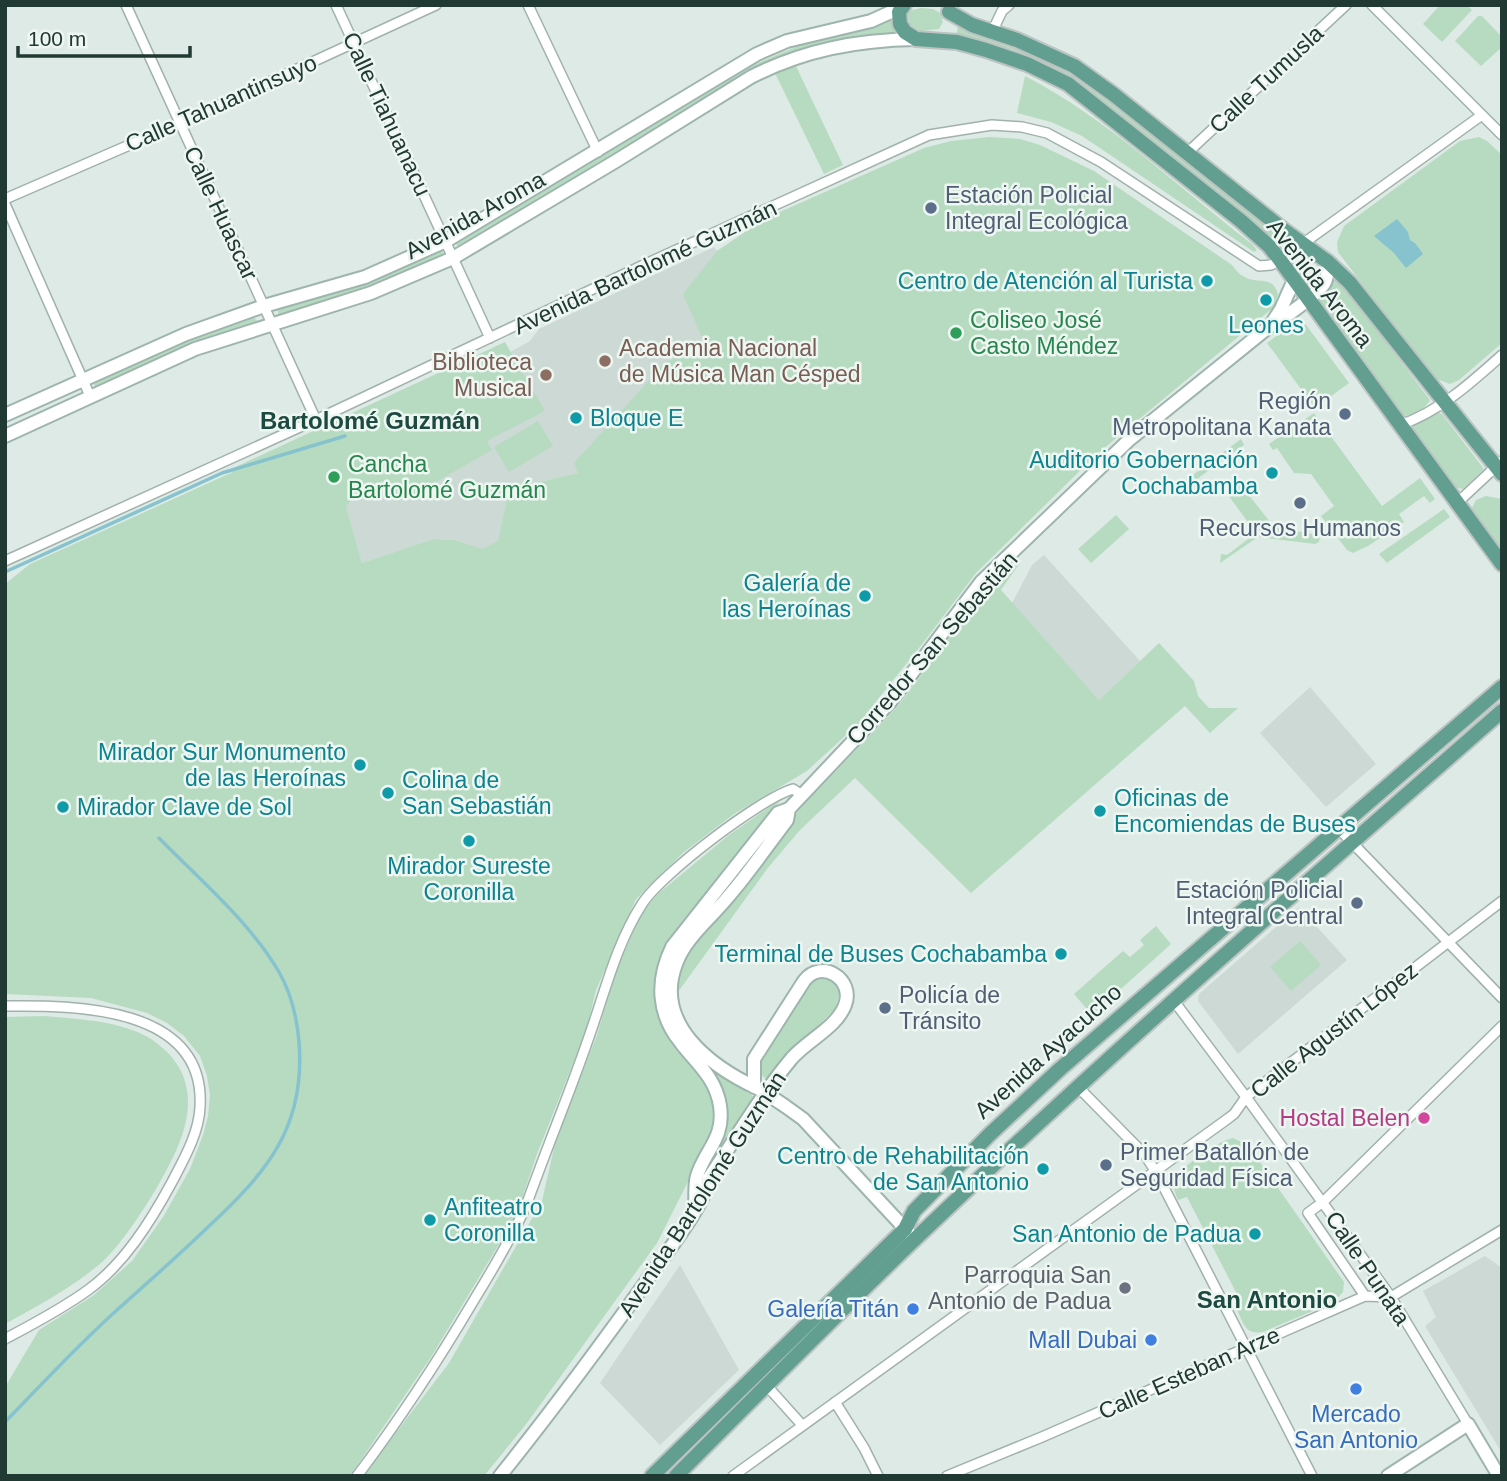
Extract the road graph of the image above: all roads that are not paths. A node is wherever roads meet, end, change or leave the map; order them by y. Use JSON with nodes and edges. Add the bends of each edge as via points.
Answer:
{"nodes":[{"id":1,"x":127,"y":5,"type":"edge"},
{"id":2,"x":336,"y":5,"type":"edge"},
{"id":3,"x":436,"y":5,"type":"edge"},
{"id":4,"x":528,"y":5,"type":"edge"},
{"id":5,"x":1009,"y":5,"type":"edge"},
{"id":6,"x":1346,"y":5,"type":"edge"},
{"id":7,"x":1372,"y":5,"type":"edge"},
{"id":8,"x":903,"y":6,"type":"edge"},
{"id":9,"x":947,"y":8,"type":"edge"},
{"id":10,"x":992,"y":33,"type":"junction"},
{"id":11,"x":916,"y":39,"type":"junction"},
{"id":12,"x":935,"y":40,"type":"junction"},
{"id":13,"x":354,"y":44,"type":"junction"},
{"id":14,"x":1482,"y":115,"type":"junction"},
{"id":15,"x":180,"y":123,"type":"junction"},
{"id":16,"x":1502,"y":135,"type":"edge"},
{"id":17,"x":598,"y":152,"type":"junction"},
{"id":18,"x":1187,"y":153,"type":"junction"},
{"id":19,"x":5,"y":202,"type":"edge"},
{"id":20,"x":446,"y":242,"type":"junction"},
{"id":21,"x":1301,"y":243,"type":"junction"},
{"id":22,"x":453,"y":258,"type":"junction"},
{"id":23,"x":1280,"y":260,"type":"junction"},
{"id":24,"x":1328,"y":262,"type":"junction"},
{"id":25,"x":1294,"y":280,"type":"junction"},
{"id":26,"x":1307,"y":299,"type":"junction"},
{"id":27,"x":264,"y":306,"type":"junction"},
{"id":28,"x":272,"y":324,"type":"junction"},
{"id":29,"x":1270,"y":326,"type":"junction"},
{"id":30,"x":490,"y":338,"type":"junction"},
{"id":31,"x":1502,"y":355,"type":"edge"},
{"id":32,"x":83,"y":379,"type":"junction"},
{"id":33,"x":90,"y":396,"type":"junction"},
{"id":34,"x":1444,"y":401,"type":"junction"},
{"id":35,"x":5,"y":415,"type":"edge"},
{"id":36,"x":316,"y":420,"type":"junction"},
{"id":37,"x":1400,"y":425,"type":"junction"},
{"id":38,"x":5,"y":436,"type":"edge"},
{"id":39,"x":1500,"y":467,"type":"edge"},
{"id":40,"x":1457,"y":503,"type":"junction"},
{"id":41,"x":5,"y":561,"type":"edge"},
{"id":42,"x":1502,"y":564,"type":"edge"},
{"id":43,"x":1502,"y":687,"type":"edge"},
{"id":44,"x":1502,"y":710,"type":"edge"},
{"id":45,"x":802,"y":794,"type":"junction"},
{"id":46,"x":789,"y":809,"type":"junction"},
{"id":47,"x":1338,"y":828,"type":"junction"},
{"id":48,"x":1352,"y":842,"type":"junction"},
{"id":49,"x":1502,"y":901,"type":"edge"},
{"id":50,"x":1447,"y":942,"type":"junction"},
{"id":51,"x":1502,"y":998,"type":"edge"},
{"id":52,"x":1174,"y":1001,"type":"junction"},
{"id":53,"x":5,"y":1006,"type":"edge"},
{"id":54,"x":1502,"y":1026,"type":"edge"},
{"id":55,"x":1078,"y":1087,"type":"junction"},
{"id":56,"x":758,"y":1088,"type":"junction"},
{"id":57,"x":1247,"y":1097,"type":"junction"},
{"id":58,"x":1156,"y":1172,"type":"junction"},
{"id":59,"x":1323,"y":1202,"type":"junction"},
{"id":60,"x":695,"y":1209,"type":"junction"},
{"id":61,"x":1502,"y":1230,"type":"edge"},
{"id":62,"x":910,"y":1234,"type":"junction"},
{"id":63,"x":1365,"y":1296,"type":"junction"},
{"id":64,"x":1391,"y":1297,"type":"junction"},
{"id":65,"x":5,"y":1339,"type":"edge"},
{"id":66,"x":1247,"y":1348,"type":"junction"},
{"id":67,"x":766,"y":1386,"type":"junction"},
{"id":68,"x":835,"y":1402,"type":"junction"},
{"id":69,"x":1468,"y":1424,"type":"junction"},
{"id":70,"x":802,"y":1425,"type":"junction"},
{"id":71,"x":357,"y":1476,"type":"edge"},
{"id":72,"x":500,"y":1476,"type":"edge"},
{"id":73,"x":652,"y":1476,"type":"edge"},
{"id":74,"x":676,"y":1476,"type":"edge"},
{"id":75,"x":733,"y":1476,"type":"edge"},
{"id":76,"x":878,"y":1476,"type":"edge"},
{"id":77,"x":947,"y":1476,"type":"edge"},
{"id":78,"x":1312,"y":1476,"type":"edge"},
{"id":79,"x":1388,"y":1476,"type":"edge"},
{"id":80,"x":1499,"y":1476,"type":"edge"}],
"edges":[{"from":1,"to":15,"type":"street","name":"Calle Huascar"},
{"from":2,"to":13,"type":"street","name":"Calle Tiahuanacu"},
{"from":3,"to":13,"type":"street","name":"Calle Tahuantinsuyo"},
{"from":4,"to":17,"type":"street"},
{"from":5,"to":10,"type":"street"},
{"from":6,"to":18,"type":"street","name":"Calle Tumusla"},
{"from":7,"to":14,"type":"street"},
{"from":8,"to":11,"type":"main road","via":[[900,24]]},
{"from":8,"to":17,"type":"street","name":"Avenida Aroma","via":[[871,22],[787,41],[757,54]]},
{"from":9,"to":10,"type":"main road","name":"Avenida Aroma"},
{"from":9,"to":12,"type":"main road","via":[[949,29]]},
{"from":10,"to":18,"type":"main road","name":"Avenida Aroma","via":[[1074,66]]},
{"from":11,"to":12,"type":"main road","name":"Avenida Aroma"},
{"from":11,"to":22,"type":"street","name":"Avenida Aroma","via":[[860,42],[775,65]]},
{"from":12,"to":23,"type":"main road","name":"Avenida Aroma","via":[[1004,55],[1069,84],[1241,221]]},
{"from":13,"to":15,"type":"street","name":"Calle Tahuantinsuyo"},
{"from":13,"to":20,"type":"street","name":"Calle Tiahuanacu"},
{"from":14,"to":16,"type":"street"},
{"from":14,"to":21,"type":"street"},
{"from":15,"to":19,"type":"street","name":"Calle Tahuantinsuyo"},
{"from":15,"to":27,"type":"street","name":"Calle Huascar"},
{"from":17,"to":20,"type":"street","name":"Avenida Aroma"},
{"from":18,"to":21,"type":"main road","name":"Avenida Aroma"},
{"from":19,"to":32,"type":"street"},
{"from":20,"to":22,"type":"street","name":"Calle Tiahuanacu"},
{"from":20,"to":27,"type":"street","name":"Avenida Aroma","via":[[365,277]]},
{"from":21,"to":23,"type":"street"},
{"from":21,"to":24,"type":"main road","name":"Avenida Aroma"},
{"from":22,"to":28,"type":"street","name":"Avenida Aroma","via":[[371,293]]},
{"from":22,"to":30,"type":"street","name":"Calle Tiahuanacu"},
{"from":23,"to":25,"type":"main road","name":"Avenida Aroma"},
{"from":23,"to":30,"type":"street","name":"Avenida Bartolomé Guzmán","via":[[1259,266],[1251,262],[1101,162],[1047,133],[992,125],[929,135],[898,148]]},
{"from":24,"to":26,"type":"street","name":"Corredor San Sebastián","via":[[1325,283]]},
{"from":24,"to":34,"type":"main road","name":"Avenida Aroma","via":[[1350,282]]},
{"from":25,"to":26,"type":"main road","name":"Avenida Aroma"},
{"from":25,"to":29,"type":"street","name":"Corredor San Sebastián"},
{"from":26,"to":29,"type":"street","name":"Corredor San Sebastián"},
{"from":26,"to":37,"type":"main road","name":"Avenida Aroma"},
{"from":27,"to":28,"type":"street","name":"Calle Huascar"},
{"from":27,"to":32,"type":"street","name":"Avenida Aroma"},
{"from":28,"to":33,"type":"street","name":"Avenida Aroma","via":[[195,349]]},
{"from":28,"to":36,"type":"street","name":"Calle Huascar"},
{"from":29,"to":45,"type":"street","name":"Corredor San Sebastián","via":[[1130,439],[981,582],[891,701]]},
{"from":30,"to":36,"type":"street","name":"Avenida Bartolomé Guzmán"},
{"from":31,"to":34,"type":"street"},
{"from":32,"to":33,"type":"street"},
{"from":32,"to":35,"type":"street","name":"Avenida Aroma"},
{"from":33,"to":38,"type":"street","name":"Avenida Aroma"},
{"from":34,"to":37,"type":"street"},
{"from":34,"to":39,"type":"main road","name":"Avenida Aroma"},
{"from":36,"to":41,"type":"street","name":"Avenida Bartolomé Guzmán"},
{"from":37,"to":40,"type":"main road","name":"Avenida Aroma"},
{"from":39,"to":40,"type":"street"},
{"from":40,"to":42,"type":"main road","name":"Avenida Aroma"},
{"from":43,"to":47,"type":"main road","name":"Avenida Ayacucho"},
{"from":44,"to":48,"type":"main road","name":"Avenida Ayacucho"},
{"from":45,"to":46,"type":"street","name":"Corredor San Sebastián"},
{"from":45,"to":71,"type":"street","via":[[793,789],[782,792],[732,825],[644,900],[620,947],[514,1233],[440,1358]]},
{"from":46,"to":56,"type":"street","name":"Corredor San Sebastián","via":[[787,820],[689,943],[672,977],[671,999],[687,1036],[714,1065]]},
{"from":46,"to":60,"type":"street","name":"Corredor San Sebastián","via":[[778,813],[665,962],[661,1003],[679,1042],[711,1078],[720,1106],[720,1132],[696,1177]]},
{"from":47,"to":48,"type":"street"},
{"from":47,"to":62,"type":"main road","name":"Avenida Ayacucho","via":[[989,1135],[914,1211]]},
{"from":48,"to":50,"type":"street"},
{"from":48,"to":52,"type":"main road","name":"Avenida Ayacucho"},
{"from":49,"to":50,"type":"street","name":"Calle Agustín López"},
{"from":50,"to":51,"type":"street"},
{"from":50,"to":57,"type":"street","name":"Calle Agustín López"},
{"from":52,"to":55,"type":"main road","name":"Avenida Ayacucho"},
{"from":52,"to":57,"type":"street","name":"Calle Punata"},
{"from":53,"to":65,"type":"street","via":[[89,1007],[145,1022],[186,1053],[195,1072],[200,1108],[183,1160],[160,1203],[116,1264],[88,1290]]},
{"from":54,"to":59,"type":"street"},
{"from":55,"to":58,"type":"street"},
{"from":55,"to":62,"type":"main road","name":"Avenida Ayacucho"},
{"from":56,"to":60,"type":"street","name":"Avenida Bartolomé Guzmán","via":[[754,1059],[804,981],[817,971],[835,974],[847,993],[839,1016],[775,1079],[709,1178],[707,1191]]},
{"from":56,"to":62,"type":"street","name":"Corredor San Sebastián","bridge":true,"via":[[803,1119]]},
{"from":57,"to":58,"type":"street","name":"Calle Agustín López","via":[[1234,1114]]},
{"from":57,"to":59,"type":"street","name":"Calle Punata"},
{"from":58,"to":66,"type":"street"},
{"from":58,"to":68,"type":"street","name":"Calle Agustín López"},
{"from":59,"to":63,"type":"street","name":"Calle Punata","via":[[1308,1213]]},
{"from":59,"to":64,"type":"street","name":"Calle Punata"},
{"from":60,"to":72,"type":"street","name":"Avenida Bartolomé Guzmán","via":[[579,1376]]},
{"from":61,"to":64,"type":"street"},
{"from":62,"to":67,"type":"main road","name":"Avenida Ayacucho"},
{"from":62,"to":73,"type":"main road","name":"Avenida Ayacucho"},
{"from":63,"to":64,"type":"street","name":"Calle Esteban Arze"},
{"from":63,"to":66,"type":"street","name":"Calle Esteban Arze"},
{"from":64,"to":69,"type":"street","name":"Calle Punata"},
{"from":66,"to":77,"type":"street","name":"Calle Esteban Arze"},
{"from":66,"to":78,"type":"street"},
{"from":67,"to":70,"type":"street"},
{"from":67,"to":74,"type":"main road","name":"Avenida Ayacucho"},
{"from":68,"to":70,"type":"street","name":"Calle Agustín López"},
{"from":68,"to":76,"type":"street"},
{"from":69,"to":79,"type":"street"},
{"from":69,"to":80,"type":"street","name":"Calle Punata"},
{"from":70,"to":75,"type":"street","name":"Calle Agustín López"}]}
